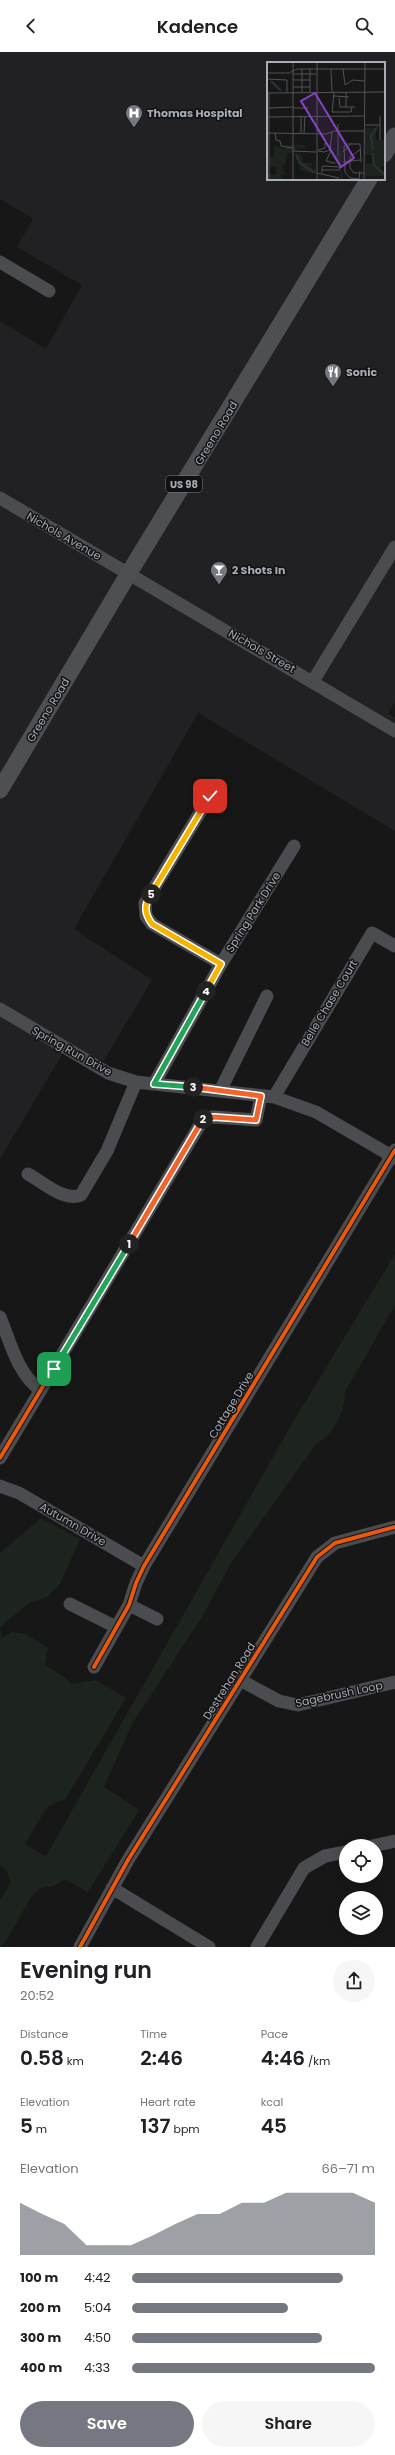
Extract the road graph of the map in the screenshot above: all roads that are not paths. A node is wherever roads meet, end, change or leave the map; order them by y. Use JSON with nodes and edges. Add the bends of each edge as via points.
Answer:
{"nodes":[{"id":1,"x":395,"y":136,"type":"edge"},
{"id":2,"x":385,"y":152,"type":"edge"},
{"id":3,"x":368,"y":180,"type":"edge"},
{"id":4,"x":0,"y":262,"type":"edge"},
{"id":5,"x":49,"y":291,"type":"dead end"},
{"id":6,"x":0,"y":498,"type":"edge"},
{"id":7,"x":395,"y":547,"type":"edge"},
{"id":8,"x":129,"y":573,"type":"junction"},
{"id":9,"x":314,"y":681,"type":"junction"},
{"id":10,"x":395,"y":731,"type":"edge"},
{"id":11,"x":0,"y":790,"type":"edge"},
{"id":12,"x":210,"y":796,"type":"dead end"},
{"id":13,"x":294,"y":846,"type":"dead end"},
{"id":14,"x":395,"y":946,"type":"edge"},
{"id":15,"x":221,"y":964,"type":"junction"},
{"id":16,"x":267,"y":996,"type":"dead end"},
{"id":17,"x":0,"y":1009,"type":"edge"},
{"id":18,"x":136,"y":1082,"type":"junction"},
{"id":19,"x":154,"y":1084,"type":"junction"},
{"id":20,"x":220,"y":1091,"type":"junction"},
{"id":21,"x":261,"y":1096,"type":"junction"},
{"id":22,"x":274,"y":1097,"type":"junction"},
{"id":23,"x":394,"y":1154,"type":"edge"},
{"id":24,"x":28,"y":1174,"type":"dead end"},
{"id":25,"x":0,"y":1317,"type":"edge"},
{"id":26,"x":41,"y":1390,"type":"junction"},
{"id":27,"x":0,"y":1458,"type":"edge"},
{"id":28,"x":0,"y":1486,"type":"edge"},
{"id":29,"x":395,"y":1527,"type":"edge"},
{"id":30,"x":144,"y":1566,"type":"junction"},
{"id":31,"x":70,"y":1604,"type":"dead end"},
{"id":32,"x":129,"y":1605,"type":"junction"},
{"id":33,"x":157,"y":1619,"type":"dead end"},
{"id":34,"x":116,"y":1627,"type":"junction"},
{"id":35,"x":94,"y":1667,"type":"dead end"},
{"id":36,"x":240,"y":1680,"type":"junction"},
{"id":37,"x":395,"y":1682,"type":"edge"},
{"id":38,"x":395,"y":1841,"type":"edge"},
{"id":39,"x":383,"y":1844,"type":"edge"},
{"id":40,"x":339,"y":1853,"type":"edge"},
{"id":41,"x":112,"y":1888,"type":"junction"},
{"id":42,"x":80,"y":1947,"type":"edge"},
{"id":43,"x":209,"y":1947,"type":"edge"},
{"id":44,"x":257,"y":1947,"type":"edge"}],
"edges":[{"from":1,"to":2,"type":"main road"},
{"from":3,"to":8,"type":"main road","name":"Greeno Road","number":"US 98"},
{"from":4,"to":5,"type":"street"},
{"from":6,"to":8,"type":"street","name":"Nichols Avenue"},
{"from":7,"to":9,"type":"street"},
{"from":8,"to":9,"type":"street","name":"Nichols Street"},
{"from":8,"to":11,"type":"main road","name":"Greeno Road","number":"US 98"},
{"from":9,"to":10,"type":"street","name":"Nichols Street"},
{"from":12,"to":15,"type":"street","via":[[145,903],[146,916],[152,924]]},
{"from":13,"to":15,"type":"street","name":"Spring Park Drive"},
{"from":14,"to":22,"type":"street","name":"Belle Chase Court","via":[[372,933]]},
{"from":15,"to":19,"type":"street","name":"Spring Park Drive"},
{"from":16,"to":20,"type":"street"},
{"from":17,"to":18,"type":"street","name":"Spring Run Drive","via":[[108,1073]]},
{"from":18,"to":19,"type":"street","name":"Spring Run Drive"},
{"from":18,"to":24,"type":"street","via":[[107,1151],[82,1195],[74,1198],[64,1195]]},
{"from":19,"to":20,"type":"street","name":"Spring Run Drive"},
{"from":20,"to":21,"type":"street","name":"Spring Run Drive"},
{"from":21,"to":22,"type":"street","name":"Spring Run Drive"},
{"from":21,"to":26,"type":"street","via":[[256,1120],[204,1118]]},
{"from":22,"to":23,"type":"street","name":"Spring Run Drive","via":[[316,1112]]},
{"from":23,"to":30,"type":"street","name":"Cottage Drive"},
{"from":25,"to":26,"type":"street","via":[[24,1373],[32,1384]]},
{"from":26,"to":27,"type":"street"},
{"from":28,"to":30,"type":"street","name":"Autumn Drive","via":[[19,1493]]},
{"from":29,"to":36,"type":"street","name":"Destrehan Road","via":[[335,1543],[325,1549],[310,1566]]},
{"from":30,"to":32,"type":"street","name":"Cottage Drive"},
{"from":31,"to":34,"type":"street"},
{"from":32,"to":33,"type":"street"},
{"from":32,"to":34,"type":"street","name":"Cottage Drive"},
{"from":34,"to":35,"type":"street","name":"Cottage Drive"},
{"from":36,"to":37,"type":"street","name":"Sagebrush Loop","via":[[270,1697],[293,1705]]},
{"from":36,"to":41,"type":"street","name":"Destrehan Road"},
{"from":38,"to":39,"type":"street"},
{"from":40,"to":44,"type":"street","via":[[324,1856],[304,1868]]},
{"from":41,"to":42,"type":"street","name":"Destrehan Road"},
{"from":41,"to":43,"type":"street"}]}
